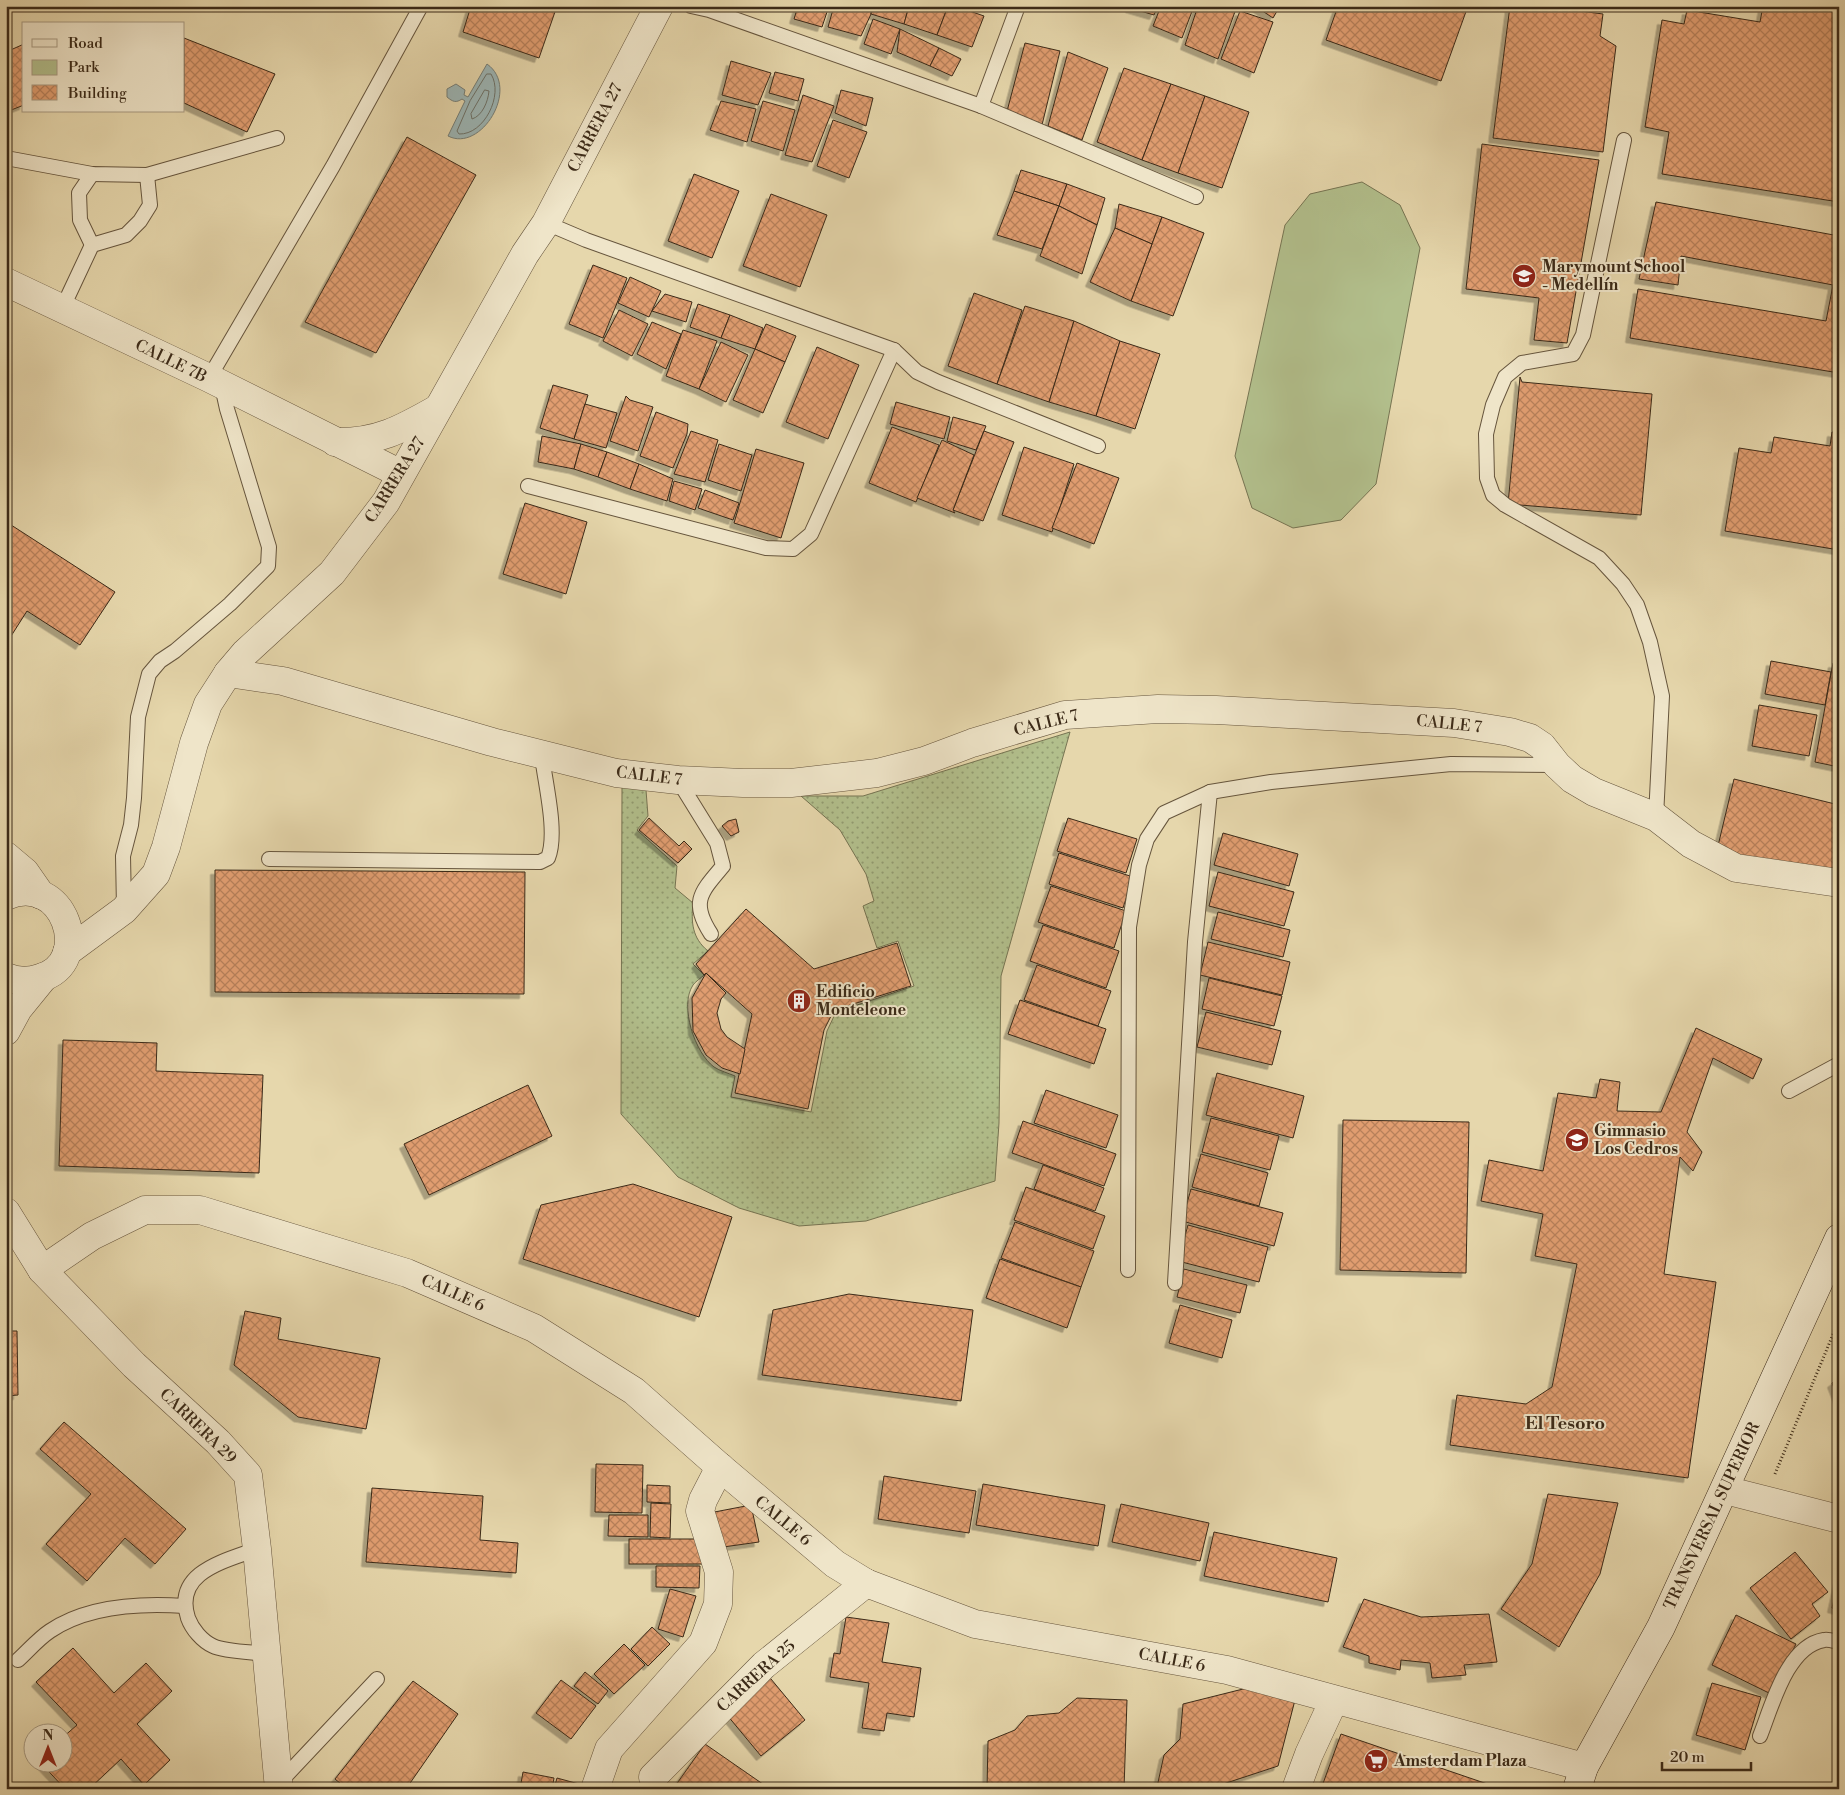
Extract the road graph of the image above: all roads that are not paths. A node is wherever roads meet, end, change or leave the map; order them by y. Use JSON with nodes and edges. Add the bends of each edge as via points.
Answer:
{"nodes":[{"id":1,"x":421,"y":6,"type":"edge"},
{"id":2,"x":659,"y":6,"type":"edge"},
{"id":3,"x":691,"y":6,"type":"edge"},
{"id":4,"x":1018,"y":6,"type":"edge"},
{"id":5,"x":981,"y":106,"type":"junction"},
{"id":6,"x":277,"y":138,"type":"dead end"},
{"id":7,"x":1624,"y":140,"type":"dead end"},
{"id":8,"x":6,"y":158,"type":"edge"},
{"id":9,"x":92,"y":174,"type":"junction"},
{"id":10,"x":147,"y":175,"type":"junction"},
{"id":11,"x":1196,"y":197,"type":"dead end"},
{"id":12,"x":546,"y":223,"type":"junction"},
{"id":13,"x":92,"y":245,"type":"junction"},
{"id":14,"x":6,"y":282,"type":"edge"},
{"id":15,"x":62,"y":309,"type":"junction"},
{"id":16,"x":894,"y":350,"type":"junction"},
{"id":17,"x":216,"y":382,"type":"junction"},
{"id":18,"x":438,"y":408,"type":"junction"},
{"id":19,"x":335,"y":442,"type":"junction"},
{"id":20,"x":1098,"y":446,"type":"dead end"},
{"id":21,"x":401,"y":474,"type":"junction"},
{"id":22,"x":528,"y":486,"type":"dead end"},
{"id":23,"x":237,"y":663,"type":"junction"},
{"id":24,"x":542,"y":756,"type":"junction"},
{"id":25,"x":1557,"y":765,"type":"junction"},
{"id":26,"x":678,"y":780,"type":"junction"},
{"id":27,"x":1210,"y":792,"type":"junction"},
{"id":28,"x":1656,"y":817,"type":"junction"},
{"id":29,"x":6,"y":856,"type":"edge"},
{"id":30,"x":269,"y":859,"type":"dead end"},
{"id":31,"x":1839,"y":884,"type":"edge"},
{"id":32,"x":41,"y":895,"type":"junction"},
{"id":33,"x":6,"y":896,"type":"edge"},
{"id":34,"x":115,"y":916,"type":"junction"},
{"id":35,"x":67,"y":922,"type":"junction"},
{"id":36,"x":711,"y":934,"type":"dead end"},
{"id":37,"x":67,"y":952,"type":"junction"},
{"id":38,"x":44,"y":977,"type":"junction"},
{"id":39,"x":6,"y":978,"type":"edge"},
{"id":40,"x":6,"y":1031,"type":"edge"},
{"id":41,"x":1839,"y":1064,"type":"edge"},
{"id":42,"x":1789,"y":1091,"type":"dead end"},
{"id":43,"x":6,"y":1212,"type":"edge"},
{"id":44,"x":1839,"y":1238,"type":"edge"},
{"id":45,"x":42,"y":1270,"type":"junction"},
{"id":46,"x":1128,"y":1270,"type":"dead end"},
{"id":47,"x":1175,"y":1283,"type":"dead end"},
{"id":48,"x":720,"y":1467,"type":"junction"},
{"id":49,"x":1725,"y":1490,"type":"junction"},
{"id":50,"x":1839,"y":1519,"type":"edge"},
{"id":51,"x":258,"y":1549,"type":"junction"},
{"id":52,"x":866,"y":1583,"type":"junction"},
{"id":53,"x":184,"y":1606,"type":"junction"},
{"id":54,"x":1839,"y":1642,"type":"edge"},
{"id":55,"x":267,"y":1654,"type":"junction"},
{"id":56,"x":18,"y":1660,"type":"dead end"},
{"id":57,"x":377,"y":1679,"type":"dead end"},
{"id":58,"x":1334,"y":1700,"type":"junction"},
{"id":59,"x":1760,"y":1736,"type":"dead end"},
{"id":60,"x":653,"y":1777,"type":"dead end"},
{"id":61,"x":1581,"y":1778,"type":"edge"},
{"id":62,"x":278,"y":1787,"type":"edge"},
{"id":63,"x":595,"y":1789,"type":"edge"},
{"id":64,"x":1296,"y":1789,"type":"edge"}],
"edges":[{"from":1,"to":17,"type":"lane"},
{"from":2,"to":12,"type":"street","name":"CARRERA 27"},
{"from":3,"to":5,"type":"lane"},
{"from":4,"to":5,"type":"lane"},
{"from":5,"to":11,"type":"lane"},
{"from":6,"to":10,"type":"lane"},
{"from":7,"to":28,"type":"lane","via":[[1583,335],[1573,354],[1522,363],[1505,377],[1493,404],[1486,434],[1487,478],[1493,495],[1505,506],[1599,558],[1623,584],[1637,606],[1650,642],[1662,696]]},
{"from":8,"to":9,"type":"lane"},
{"from":9,"to":10,"type":"lane"},
{"from":9,"to":13,"type":"lane","via":[[79,193],[80,220]]},
{"from":10,"to":13,"type":"lane","via":[[150,205],[140,221],[126,235]]},
{"from":12,"to":16,"type":"lane"},
{"from":12,"to":18,"type":"street","name":"CARRERA 27","via":[[525,254]]},
{"from":13,"to":15,"type":"lane"},
{"from":14,"to":15,"type":"street","name":"CALLE 7B"},
{"from":15,"to":17,"type":"street","name":"CALLE 7B"},
{"from":16,"to":20,"type":"lane","via":[[918,372],[938,382]]},
{"from":16,"to":22,"type":"lane","via":[[811,534],[793,549],[766,548]]},
{"from":17,"to":19,"type":"street","name":"CALLE 7B"},
{"from":17,"to":34,"type":"lane","via":[[269,547],[268,566],[230,604],[160,661],[149,674],[138,717],[131,825],[123,856]]},
{"from":18,"to":19,"type":"street","name":"CALLE 7B","via":[[404,428],[360,442]]},
{"from":18,"to":21,"type":"street","name":"CARRERA 27"},
{"from":19,"to":21,"type":"street","name":"CALLE 7B"},
{"from":21,"to":23,"type":"street","name":"CARRERA 27","via":[[386,502],[332,574]]},
{"from":23,"to":24,"type":"street","name":"CALLE 7","via":[[283,681]]},
{"from":23,"to":34,"type":"street","name":"CARRERA 27","via":[[208,704],[156,874]]},
{"from":24,"to":26,"type":"street","name":"CALLE 7","via":[[616,773]]},
{"from":24,"to":30,"type":"lane","via":[[551,850],[548,858],[540,862]]},
{"from":25,"to":26,"type":"street","name":"CALLE 7","via":[[1542,746],[1530,738],[1454,723],[1158,709],[1065,715],[877,773],[791,783]]},
{"from":25,"to":27,"type":"lane","via":[[1451,764],[1271,782]]},
{"from":25,"to":28,"type":"street","name":"CALLE 7","via":[[1594,792]]},
{"from":26,"to":36,"type":"lane","via":[[721,851],[723,866],[703,891],[698,905],[702,921]]},
{"from":27,"to":46,"type":"lane","via":[[1164,813],[1147,839],[1139,865],[1129,927]]},
{"from":27,"to":47,"type":"lane","via":[[1196,942]]},
{"from":28,"to":31,"type":"street","name":"CALLE 7","via":[[1691,844],[1736,868]]},
{"from":29,"to":32,"type":"street","via":[[25,872]]},
{"from":32,"to":33,"type":"street","via":[[27,892]]},
{"from":32,"to":35,"type":"street","via":[[61,911]]},
{"from":34,"to":35,"type":"street"},
{"from":34,"to":37,"type":"street","name":"CARRERA 27"},
{"from":35,"to":37,"type":"street","via":[[70,937]]},
{"from":37,"to":38,"type":"street","name":"CARRERA 27"},
{"from":38,"to":39,"type":"street","via":[[29,981]]},
{"from":38,"to":40,"type":"street","via":[[18,1009]]},
{"from":41,"to":42,"type":"lane"},
{"from":43,"to":45,"type":"street","name":"CARRERA 29"},
{"from":44,"to":49,"type":"street","name":"TRANSVERSAL SUPERIOR"},
{"from":45,"to":48,"type":"street","name":"CALLE 6","via":[[92,1236],[145,1210],[200,1210],[407,1273],[534,1328],[634,1391]]},
{"from":45,"to":51,"type":"street","name":"CARRERA 29","via":[[248,1475]]},
{"from":48,"to":52,"type":"street","name":"CALLE 6","via":[[835,1564]]},
{"from":48,"to":63,"type":"street","via":[[700,1511],[719,1572],[718,1604],[703,1643],[609,1749]]},
{"from":49,"to":50,"type":"street"},
{"from":49,"to":61,"type":"street","name":"TRANSVERSAL SUPERIOR","via":[[1661,1628]]},
{"from":51,"to":53,"type":"lane","via":[[210,1567],[190,1583]]},
{"from":51,"to":55,"type":"street","name":"CARRERA 29"},
{"from":52,"to":58,"type":"street","name":"CALLE 6","via":[[975,1624],[1227,1670]]},
{"from":52,"to":60,"type":"street","name":"CARRERA 25","via":[[764,1665]]},
{"from":53,"to":55,"type":"lane","via":[[192,1629],[214,1646]]},
{"from":53,"to":56,"type":"lane","via":[[155,1604],[86,1614],[50,1631]]},
{"from":54,"to":59,"type":"lane","via":[[1824,1639],[1807,1646],[1795,1656]]},
{"from":55,"to":62,"type":"street","name":"CARRERA 29"},
{"from":57,"to":62,"type":"lane"},
{"from":58,"to":61,"type":"street","name":"CALLE 6"},
{"from":58,"to":64,"type":"street"}]}
